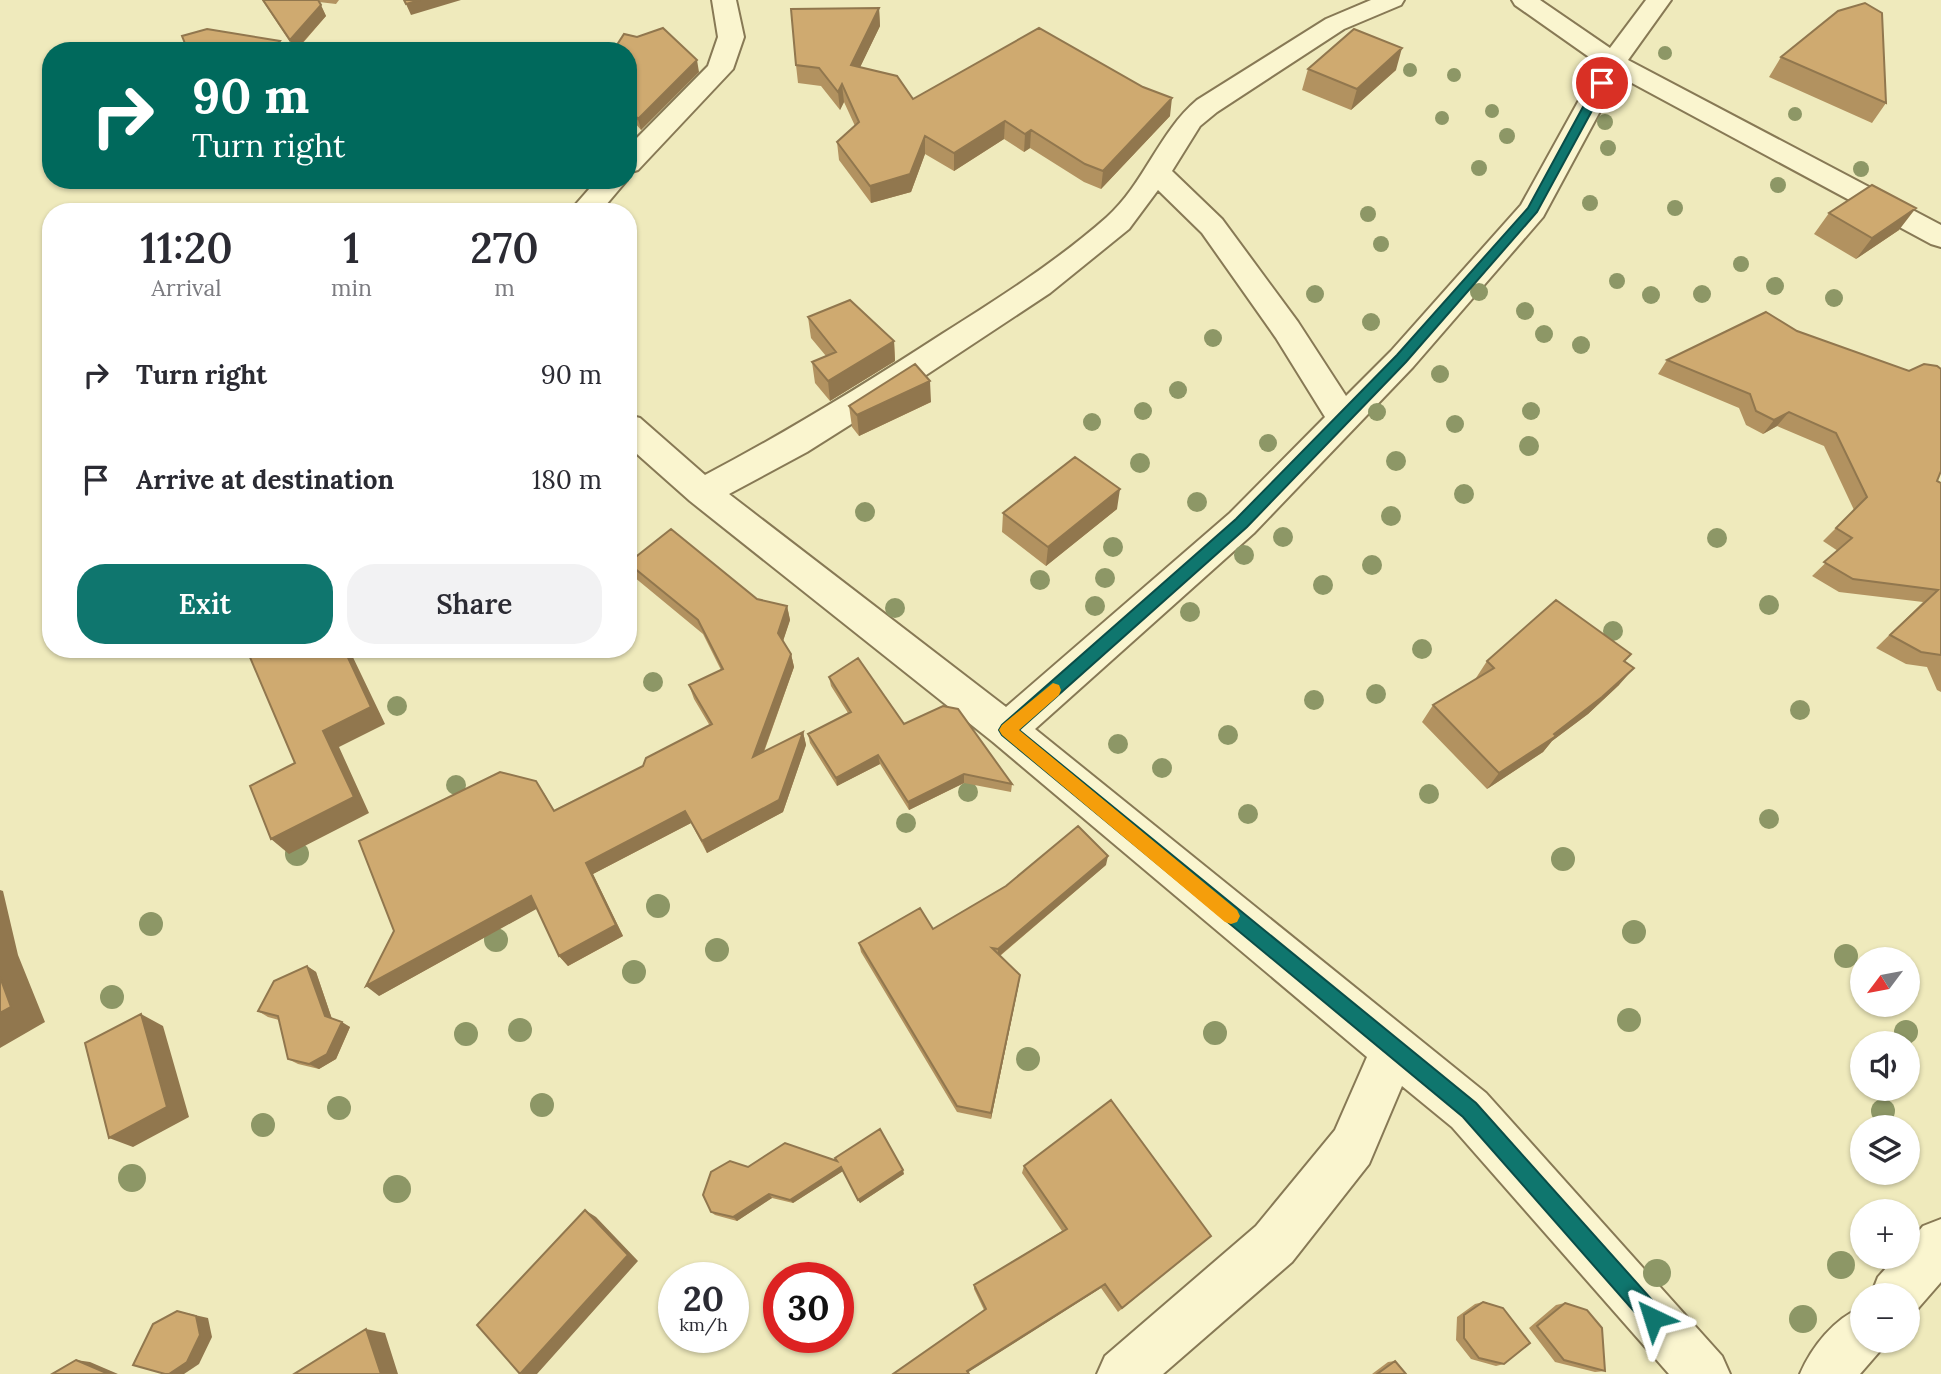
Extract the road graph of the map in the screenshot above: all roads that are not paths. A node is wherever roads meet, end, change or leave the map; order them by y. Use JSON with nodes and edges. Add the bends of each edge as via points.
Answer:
{"nodes":[{"id":1,"x":724,"y":0,"type":"edge"},
{"id":2,"x":1392,"y":0,"type":"edge"},
{"id":3,"x":1524,"y":0,"type":"edge"},
{"id":4,"x":1659,"y":0,"type":"edge"},
{"id":5,"x":1613,"y":62,"type":"junction"},
{"id":6,"x":637,"y":155,"type":"edge"},
{"id":7,"x":1157,"y":172,"type":"junction"},
{"id":8,"x":605,"y":189,"type":"edge"},
{"id":9,"x":591,"y":203,"type":"edge"},
{"id":10,"x":1941,"y":237,"type":"edge"},
{"id":11,"x":1344,"y":421,"type":"junction"},
{"id":12,"x":637,"y":435,"type":"edge"},
{"id":13,"x":702,"y":492,"type":"junction"},
{"id":14,"x":1007,"y":730,"type":"junction"},
{"id":15,"x":1394,"y":1049,"type":"junction"},
{"id":16,"x":1941,"y":1244,"type":"edge"},
{"id":17,"x":1907,"y":1283,"type":"edge"},
{"id":18,"x":1850,"y":1347,"type":"edge"},
{"id":19,"x":1123,"y":1374,"type":"edge"},
{"id":20,"x":1704,"y":1374,"type":"edge"},
{"id":21,"x":1826,"y":1374,"type":"edge"}],
"edges":[{"from":1,"to":6,"type":"street","via":[[732,37],[720,69]]},
{"from":2,"to":7,"type":"street","via":[[1335,24],[1208,106],[1189,121]]},
{"from":3,"to":5,"type":"street"},
{"from":4,"to":5,"type":"street"},
{"from":5,"to":10,"type":"street"},
{"from":5,"to":11,"type":"street","via":[[1532,210]]},
{"from":7,"to":11,"type":"street","via":[[1212,226],[1287,330]]},
{"from":7,"to":13,"type":"street","via":[[1119,222],[1039,285],[840,415]]},
{"from":8,"to":9,"type":"street"},
{"from":11,"to":14,"type":"street","via":[[1242,523]]},
{"from":12,"to":13,"type":"street"},
{"from":13,"to":14,"type":"street"},
{"from":14,"to":15,"type":"street"},
{"from":15,"to":19,"type":"street","via":[[1352,1147],[1274,1244]]},
{"from":15,"to":20,"type":"street","via":[[1469,1110]]},
{"from":16,"to":17,"type":"street"},
{"from":18,"to":21,"type":"street"}]}
